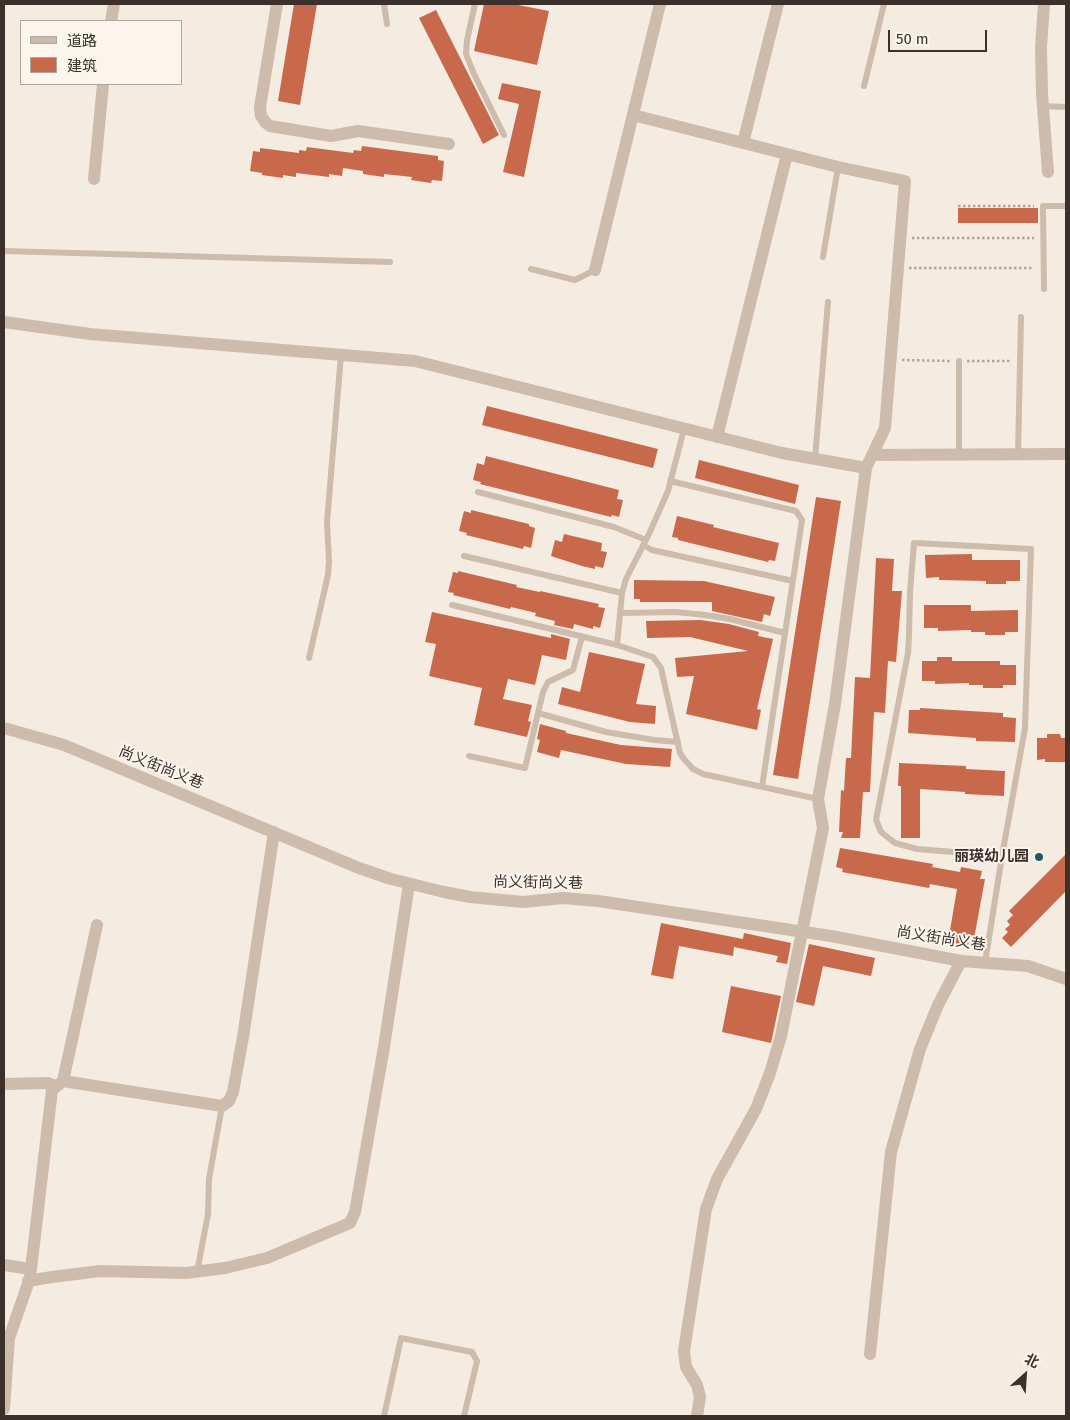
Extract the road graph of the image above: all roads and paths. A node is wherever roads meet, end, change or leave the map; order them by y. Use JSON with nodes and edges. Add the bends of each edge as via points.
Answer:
{"nodes":[{"id":1,"x":114,"y":4,"type":"edge"},
{"id":2,"x":277,"y":4,"type":"edge"},
{"id":3,"x":384,"y":4,"type":"edge"},
{"id":4,"x":475,"y":4,"type":"edge"},
{"id":5,"x":660,"y":4,"type":"edge"},
{"id":6,"x":778,"y":4,"type":"edge"},
{"id":7,"x":884,"y":4,"type":"edge"},
{"id":8,"x":1044,"y":4,"type":"edge"},
{"id":9,"x":111,"y":20,"type":"edge"},
{"id":10,"x":387,"y":24,"type":"dead end"},
{"id":11,"x":103,"y":85,"type":"edge"},
{"id":12,"x":864,"y":86,"type":"dead end"},
{"id":13,"x":1042,"y":106,"type":"junction"},
{"id":14,"x":1066,"y":106,"type":"edge"},
{"id":15,"x":633,"y":115,"type":"junction"},
{"id":16,"x":504,"y":135,"type":"dead end"},
{"id":17,"x":742,"y":142,"type":"junction"},
{"id":18,"x":449,"y":144,"type":"dead end"},
{"id":19,"x":787,"y":154,"type":"junction"},
{"id":20,"x":838,"y":166,"type":"junction"},
{"id":21,"x":1048,"y":172,"type":"dead end"},
{"id":22,"x":94,"y":179,"type":"dead end"},
{"id":23,"x":958,"y":206,"type":"dead end"},
{"id":24,"x":1044,"y":206,"type":"junction"},
{"id":25,"x":1066,"y":206,"type":"edge"},
{"id":26,"x":900,"y":238,"type":"junction"},
{"id":27,"x":1044,"y":238,"type":"junction"},
{"id":28,"x":4,"y":252,"type":"edge"},
{"id":29,"x":823,"y":257,"type":"dead end"},
{"id":30,"x":390,"y":262,"type":"dead end"},
{"id":31,"x":898,"y":268,"type":"junction"},
{"id":32,"x":1044,"y":268,"type":"junction"},
{"id":33,"x":531,"y":269,"type":"dead end"},
{"id":34,"x":595,"y":270,"type":"joint"},
{"id":35,"x":1044,"y":289,"type":"dead end"},
{"id":36,"x":828,"y":302,"type":"dead end"},
{"id":37,"x":1020,"y":316,"type":"dead end"},
{"id":38,"x":4,"y":322,"type":"edge"},
{"id":39,"x":341,"y":355,"type":"junction"},
{"id":40,"x":959,"y":361,"type":"dead end"},
{"id":41,"x":684,"y":429,"type":"junction"},
{"id":42,"x":717,"y":437,"type":"junction"},
{"id":43,"x":1066,"y":454,"type":"edge"},
{"id":44,"x":872,"y":455,"type":"junction"},
{"id":45,"x":959,"y":455,"type":"junction"},
{"id":46,"x":1018,"y":455,"type":"junction"},
{"id":47,"x":815,"y":459,"type":"junction"},
{"id":48,"x":866,"y":468,"type":"junction"},
{"id":49,"x":670,"y":481,"type":"junction"},
{"id":50,"x":478,"y":492,"type":"dead end"},
{"id":51,"x":644,"y":543,"type":"junction"},
{"id":52,"x":464,"y":556,"type":"dead end"},
{"id":53,"x":793,"y":581,"type":"junction"},
{"id":54,"x":622,"y":593,"type":"junction"},
{"id":55,"x":452,"y":605,"type":"dead end"},
{"id":56,"x":621,"y":613,"type":"junction"},
{"id":57,"x":785,"y":633,"type":"junction"},
{"id":58,"x":582,"y":637,"type":"junction"},
{"id":59,"x":617,"y":645,"type":"junction"},
{"id":60,"x":308,"y":658,"type":"dead end"},
{"id":61,"x":538,"y":713,"type":"junction"},
{"id":62,"x":4,"y":728,"type":"edge"},
{"id":63,"x":678,"y":742,"type":"junction"},
{"id":64,"x":469,"y":756,"type":"dead end"},
{"id":65,"x":762,"y":787,"type":"junction"},
{"id":66,"x":818,"y":799,"type":"junction"},
{"id":67,"x":274,"y":832,"type":"junction"},
{"id":68,"x":1002,"y":856,"type":"junction"},
{"id":69,"x":409,"y":884,"type":"junction"},
{"id":70,"x":97,"y":925,"type":"dead end"},
{"id":71,"x":803,"y":932,"type":"junction"},
{"id":72,"x":961,"y":961,"type":"junction"},
{"id":73,"x":985,"y":963,"type":"junction"},
{"id":74,"x":1066,"y":979,"type":"edge"},
{"id":75,"x":59,"y":1083,"type":"junction"},
{"id":76,"x":4,"y":1084,"type":"edge"},
{"id":77,"x":222,"y":1106,"type":"junction"},
{"id":78,"x":4,"y":1265,"type":"edge"},
{"id":79,"x":197,"y":1272,"type":"junction"},
{"id":80,"x":30,"y":1275,"type":"junction"},
{"id":81,"x":870,"y":1354,"type":"dead end"},
{"id":82,"x":4,"y":1409,"type":"edge"},
{"id":83,"x":4,"y":1416,"type":"edge"},
{"id":84,"x":384,"y":1416,"type":"edge"},
{"id":85,"x":464,"y":1416,"type":"edge"},
{"id":86,"x":697,"y":1416,"type":"edge"}],
"edges":[{"from":1,"to":9,"type":"street"},
{"from":2,"to":18,"type":"street","via":[[260,107],[266,123],[331,136],[358,130]]},
{"from":3,"to":10,"type":"lane"},
{"from":4,"to":16,"type":"lane","via":[[466,54]]},
{"from":5,"to":15,"type":"street"},
{"from":6,"to":17,"type":"street"},
{"from":7,"to":12,"type":"lane"},
{"from":8,"to":13,"type":"street"},
{"from":11,"to":22,"type":"street"},
{"from":13,"to":14,"type":"lane"},
{"from":13,"to":21,"type":"street"},
{"from":15,"to":17,"type":"street"},
{"from":15,"to":34,"type":"street"},
{"from":17,"to":19,"type":"street"},
{"from":19,"to":20,"type":"street"},
{"from":19,"to":42,"type":"street"},
{"from":20,"to":26,"type":"street","via":[[905,181]]},
{"from":20,"to":29,"type":"lane"},
{"from":23,"to":24,"type":"path"},
{"from":24,"to":25,"type":"lane"},
{"from":24,"to":27,"type":"lane"},
{"from":26,"to":27,"type":"path"},
{"from":26,"to":31,"type":"street"},
{"from":27,"to":32,"type":"lane"},
{"from":28,"to":30,"type":"lane"},
{"from":31,"to":32,"type":"path"},
{"from":31,"to":44,"type":"street","via":[[885,428]]},
{"from":32,"to":35,"type":"lane"},
{"from":33,"to":34,"type":"lane","via":[[575,280]]},
{"from":36,"to":47,"type":"lane"},
{"from":37,"to":46,"type":"lane"},
{"from":38,"to":39,"type":"street","via":[[90,334]]},
{"from":39,"to":41,"type":"street","via":[[415,361]]},
{"from":39,"to":60,"type":"lane","via":[[327,522],[328,575]]},
{"from":40,"to":45,"type":"lane"},
{"from":41,"to":42,"type":"street"},
{"from":41,"to":49,"type":"lane"},
{"from":42,"to":47,"type":"street"},
{"from":43,"to":46,"type":"street"},
{"from":44,"to":45,"type":"street"},
{"from":44,"to":48,"type":"street"},
{"from":45,"to":46,"type":"street"},
{"from":47,"to":48,"type":"street"},
{"from":48,"to":66,"type":"street","via":[[835,704]]},
{"from":49,"to":51,"type":"lane"},
{"from":49,"to":53,"type":"lane","via":[[796,512],[802,520]]},
{"from":50,"to":51,"type":"lane","via":[[614,527]]},
{"from":51,"to":53,"type":"lane","via":[[652,550]]},
{"from":51,"to":54,"type":"lane"},
{"from":52,"to":54,"type":"lane"},
{"from":53,"to":57,"type":"lane"},
{"from":54,"to":56,"type":"lane"},
{"from":55,"to":58,"type":"lane"},
{"from":56,"to":57,"type":"lane","via":[[705,615]]},
{"from":56,"to":59,"type":"lane"},
{"from":57,"to":65,"type":"lane"},
{"from":58,"to":59,"type":"lane"},
{"from":58,"to":61,"type":"lane","via":[[573,670],[548,682]]},
{"from":59,"to":63,"type":"lane","via":[[653,657],[661,668]]},
{"from":61,"to":63,"type":"lane","via":[[606,732]]},
{"from":61,"to":64,"type":"lane","via":[[525,768]]},
{"from":62,"to":67,"type":"street","name":"尚义街尚义巷","via":[[64,745]]},
{"from":63,"to":65,"type":"lane","via":[[684,759],[703,774]]},
{"from":65,"to":66,"type":"lane"},
{"from":66,"to":71,"type":"street","via":[[823,828]]},
{"from":67,"to":69,"type":"street","name":"尚义街尚义巷","via":[[359,868]]},
{"from":67,"to":77,"type":"street","via":[[232,1097]]},
{"from":68,"to":68,"type":"lane","via":[[1026,728],[1031,549],[914,543],[908,653],[876,820],[890,840],[917,849]]},
{"from":68,"to":73,"type":"lane"},
{"from":69,"to":71,"type":"street","name":"尚义街尚义巷","via":[[470,897],[523,902],[581,899]]},
{"from":69,"to":79,"type":"street","via":[[384,1047],[352,1220],[343,1227],[267,1258]]},
{"from":70,"to":75,"type":"street"},
{"from":71,"to":72,"type":"street","name":"尚义街尚义巷"},
{"from":71,"to":86,"type":"street","via":[[770,1073],[756,1109],[717,1179],[706,1209],[684,1351],[686,1367],[700,1397]]},
{"from":72,"to":73,"type":"street","name":"尚义街尚义巷"},
{"from":72,"to":81,"type":"street","via":[[920,1049],[891,1152]]},
{"from":73,"to":74,"type":"street","name":"尚义街尚义巷","via":[[1028,966]]},
{"from":75,"to":76,"type":"street"},
{"from":75,"to":77,"type":"street"},
{"from":75,"to":80,"type":"street","via":[[52,1090]]},
{"from":77,"to":79,"type":"lane"},
{"from":78,"to":80,"type":"street"},
{"from":79,"to":80,"type":"street","via":[[100,1271]]},
{"from":80,"to":82,"type":"street","via":[[10,1338]]},
{"from":82,"to":83,"type":"street"},
{"from":84,"to":85,"type":"lane","via":[[401,1338],[472,1352],[477,1360]]}]}
